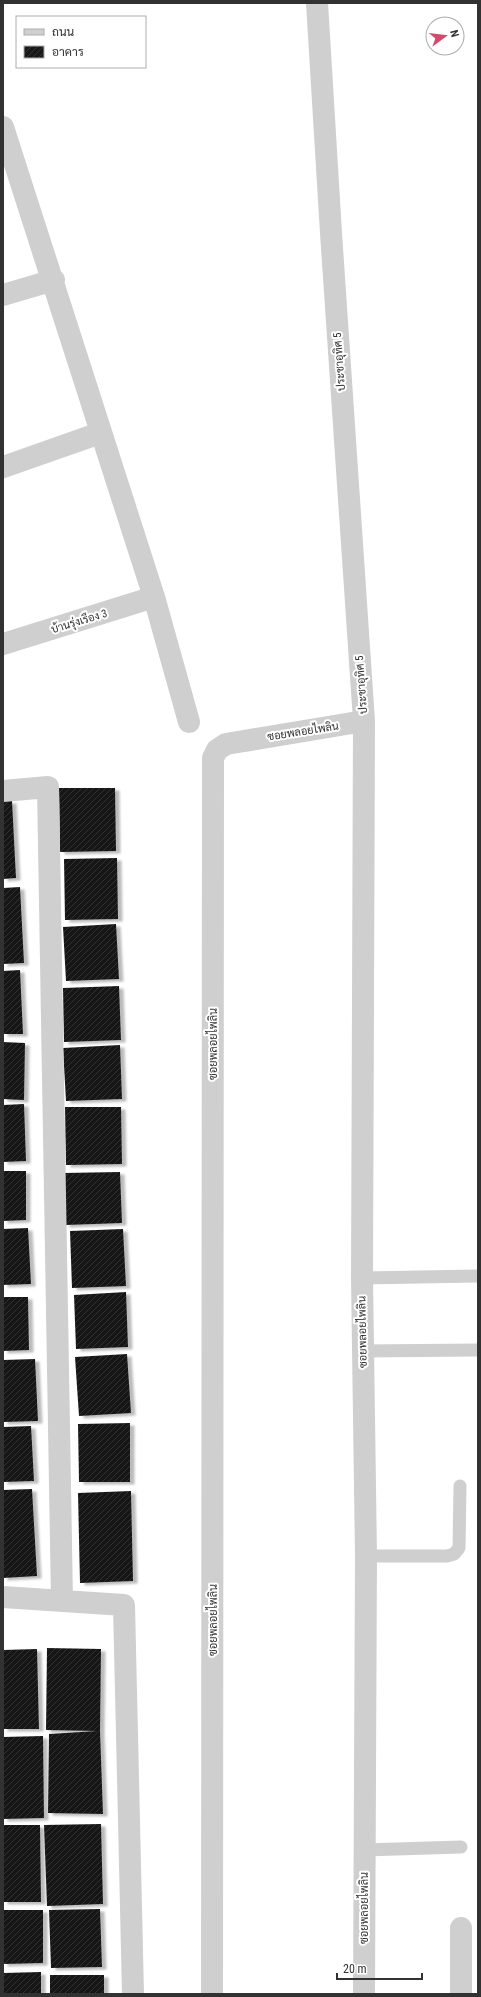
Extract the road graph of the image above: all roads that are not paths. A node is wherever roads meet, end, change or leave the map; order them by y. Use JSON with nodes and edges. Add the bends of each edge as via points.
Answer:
{"nodes":[{"id":1,"x":317,"y":3,"type":"edge"},
{"id":2,"x":3,"y":127,"type":"edge"},
{"id":3,"x":54,"y":280,"type":"junction"},
{"id":4,"x":3,"y":295,"type":"edge"},
{"id":5,"x":100,"y":433,"type":"junction"},
{"id":6,"x":3,"y":466,"type":"edge"},
{"id":7,"x":154,"y":597,"type":"junction"},
{"id":8,"x":3,"y":644,"type":"edge"},
{"id":9,"x":364,"y":721,"type":"junction"},
{"id":10,"x":189,"y":722,"type":"dead end"},
{"id":11,"x":3,"y":791,"type":"edge"},
{"id":12,"x":478,"y":1276,"type":"edge"},
{"id":13,"x":362,"y":1278,"type":"junction"},
{"id":14,"x":478,"y":1350,"type":"edge"},
{"id":15,"x":362,"y":1351,"type":"junction"},
{"id":16,"x":460,"y":1486,"type":"dead end"},
{"id":17,"x":366,"y":1556,"type":"junction"},
{"id":18,"x":3,"y":1597,"type":"edge"},
{"id":19,"x":62,"y":1601,"type":"junction"},
{"id":20,"x":461,"y":1847,"type":"dead end"},
{"id":21,"x":364,"y":1850,"type":"junction"},
{"id":22,"x":460,"y":1928,"type":"dead end"},
{"id":23,"x":133,"y":1994,"type":"edge"},
{"id":24,"x":212,"y":1994,"type":"edge"},
{"id":25,"x":364,"y":1994,"type":"edge"},
{"id":26,"x":461,"y":1994,"type":"edge"}],
"edges":[{"from":1,"to":9,"type":"street","name":"ประชาอุทิศ 5"},
{"from":2,"to":3,"type":"street"},
{"from":3,"to":4,"type":"street"},
{"from":3,"to":5,"type":"street"},
{"from":5,"to":6,"type":"street"},
{"from":5,"to":7,"type":"street"},
{"from":7,"to":8,"type":"street","name":"บ้านรุ่งเรือง 3"},
{"from":7,"to":10,"type":"street"},
{"from":9,"to":13,"type":"street","name":"ซอยพลอยไพลิน"},
{"from":9,"to":24,"type":"street","name":"ซอยพลอยไพลิน","via":[[226,744],[216,750],[213,758]]},
{"from":11,"to":19,"type":"street","via":[[48,787]]},
{"from":12,"to":13,"type":"lane"},
{"from":13,"to":15,"type":"street","name":"ซอยพลอยไพลิน"},
{"from":14,"to":15,"type":"lane"},
{"from":15,"to":17,"type":"street","name":"ซอยพลอยไพลิน"},
{"from":16,"to":17,"type":"lane","via":[[459,1548],[454,1554]]},
{"from":17,"to":21,"type":"street","name":"ซอยพลอยไพลิน"},
{"from":18,"to":19,"type":"street"},
{"from":19,"to":23,"type":"street","via":[[124,1605]]},
{"from":20,"to":21,"type":"lane"},
{"from":21,"to":25,"type":"street","name":"ซอยพลอยไพลิน"},
{"from":22,"to":26,"type":"street"}]}
